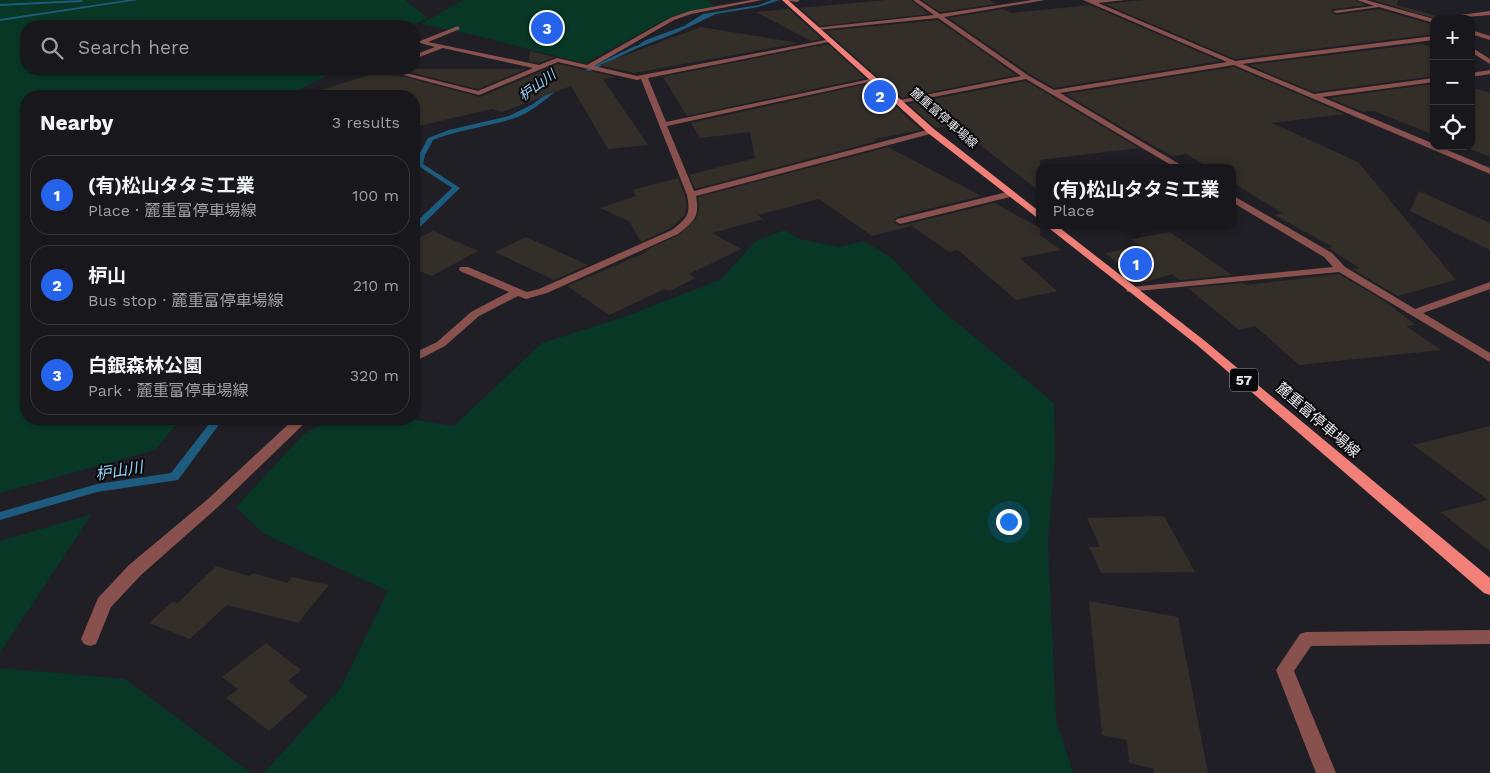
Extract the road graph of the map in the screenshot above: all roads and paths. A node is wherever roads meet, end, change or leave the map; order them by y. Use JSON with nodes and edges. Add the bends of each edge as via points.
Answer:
{"nodes":[{"id":1,"x":759,"y":0,"type":"edge"},
{"id":2,"x":786,"y":0,"type":"edge"},
{"id":3,"x":797,"y":0,"type":"edge"},
{"id":4,"x":916,"y":0,"type":"edge"},
{"id":5,"x":1042,"y":0,"type":"edge"},
{"id":6,"x":1122,"y":0,"type":"edge"},
{"id":7,"x":1360,"y":0,"type":"edge"},
{"id":8,"x":1088,"y":1,"type":"edge"},
{"id":9,"x":1381,"y":6,"type":"junction"},
{"id":10,"x":1336,"y":11,"type":"dead end"},
{"id":11,"x":1490,"y":14,"type":"edge"},
{"id":12,"x":937,"y":16,"type":"junction"},
{"id":13,"x":1475,"y":16,"type":"edge"},
{"id":14,"x":1430,"y":20,"type":"edge"},
{"id":15,"x":458,"y":28,"type":"dead end"},
{"id":16,"x":817,"y":28,"type":"junction"},
{"id":17,"x":1475,"y":33,"type":"edge"},
{"id":18,"x":1430,"y":38,"type":"edge"},
{"id":19,"x":1490,"y":38,"type":"edge"},
{"id":20,"x":831,"y":41,"type":"junction"},
{"id":21,"x":444,"y":46,"type":"junction"},
{"id":22,"x":1475,"y":52,"type":"edge"},
{"id":23,"x":420,"y":55,"type":"edge"},
{"id":24,"x":1234,"y":62,"type":"junction"},
{"id":25,"x":1490,"y":62,"type":"edge"},
{"id":26,"x":538,"y":67,"type":"junction"},
{"id":27,"x":589,"y":67,"type":"junction"},
{"id":28,"x":1490,"y":72,"type":"edge"},
{"id":29,"x":1475,"y":74,"type":"edge"},
{"id":30,"x":406,"y":75,"type":"edge"},
{"id":31,"x":644,"y":77,"type":"junction"},
{"id":32,"x":1027,"y":77,"type":"junction"},
{"id":33,"x":875,"y":80,"type":"junction"},
{"id":34,"x":1430,"y":81,"type":"edge"},
{"id":35,"x":1055,"y":92,"type":"junction"},
{"id":36,"x":1314,"y":96,"type":"junction"},
{"id":37,"x":900,"y":102,"type":"junction"},
{"id":38,"x":663,"y":125,"type":"junction"},
{"id":39,"x":931,"y":132,"type":"junction"},
{"id":40,"x":1175,"y":164,"type":"edge"},
{"id":41,"x":1490,"y":171,"type":"edge"},
{"id":42,"x":1011,"y":194,"type":"junction"},
{"id":43,"x":691,"y":195,"type":"junction"},
{"id":44,"x":1236,"y":200,"type":"edge"},
{"id":45,"x":1036,"y":214,"type":"edge"},
{"id":46,"x":900,"y":221,"type":"dead end"},
{"id":47,"x":1055,"y":229,"type":"edge"},
{"id":48,"x":1341,"y":268,"type":"junction"},
{"id":49,"x":464,"y":269,"type":"dead end"},
{"id":50,"x":1490,"y":285,"type":"edge"},
{"id":51,"x":1131,"y":290,"type":"junction"},
{"id":52,"x":518,"y":292,"type":"junction"},
{"id":53,"x":1414,"y":313,"type":"junction"},
{"id":54,"x":420,"y":355,"type":"edge"},
{"id":55,"x":1490,"y":358,"type":"edge"},
{"id":56,"x":296,"y":425,"type":"edge"},
{"id":57,"x":1490,"y":588,"type":"edge"},
{"id":58,"x":1490,"y":637,"type":"edge"},
{"id":59,"x":90,"y":639,"type":"dead end"},
{"id":60,"x":1326,"y":773,"type":"edge"}],
"edges":[{"from":1,"to":27,"type":"street","via":[[672,19]]},
{"from":2,"to":3,"type":"street"},
{"from":2,"to":16,"type":"main road","name":"麓重富停車場線"},
{"from":4,"to":12,"type":"street"},
{"from":5,"to":12,"type":"street"},
{"from":6,"to":8,"type":"street"},
{"from":7,"to":9,"type":"street"},
{"from":8,"to":24,"type":"street"},
{"from":9,"to":10,"type":"street"},
{"from":9,"to":14,"type":"street"},
{"from":11,"to":13,"type":"street"},
{"from":12,"to":16,"type":"street"},
{"from":12,"to":32,"type":"street"},
{"from":15,"to":21,"type":"street","via":[[422,42]]},
{"from":16,"to":20,"type":"main road","name":"麓重富停車場線"},
{"from":17,"to":19,"type":"street"},
{"from":18,"to":24,"type":"street"},
{"from":20,"to":31,"type":"street"},
{"from":20,"to":33,"type":"main road","name":"麓重富停車場線"},
{"from":21,"to":23,"type":"street"},
{"from":21,"to":26,"type":"street"},
{"from":22,"to":25,"type":"street"},
{"from":24,"to":35,"type":"street"},
{"from":24,"to":36,"type":"street"},
{"from":26,"to":27,"type":"street","via":[[557,60]]},
{"from":26,"to":30,"type":"street","via":[[479,93]]},
{"from":27,"to":31,"type":"street"},
{"from":28,"to":29,"type":"street"},
{"from":31,"to":38,"type":"street"},
{"from":32,"to":35,"type":"street"},
{"from":32,"to":37,"type":"street"},
{"from":33,"to":37,"type":"main road","name":"麓重富停車場線"},
{"from":33,"to":38,"type":"street"},
{"from":34,"to":36,"type":"street"},
{"from":35,"to":40,"type":"street"},
{"from":36,"to":41,"type":"street"},
{"from":37,"to":39,"type":"main road","name":"麓重富停車場線"},
{"from":38,"to":43,"type":"street"},
{"from":39,"to":42,"type":"main road","name":"麓重富停車場線"},
{"from":39,"to":43,"type":"street"},
{"from":42,"to":45,"type":"main road","name":"麓重富停車場線"},
{"from":42,"to":46,"type":"street"},
{"from":43,"to":52,"type":"street","via":[[694,209],[689,221],[675,232],[543,291],[526,296]]},
{"from":44,"to":48,"type":"street","via":[[1328,255]]},
{"from":47,"to":51,"type":"main road","name":"麓重富停車場線","number":"57"},
{"from":48,"to":51,"type":"street"},
{"from":48,"to":53,"type":"street"},
{"from":49,"to":52,"type":"street"},
{"from":50,"to":53,"type":"street"},
{"from":51,"to":57,"type":"main road","name":"麓重富停車場線","number":"57","via":[[1201,343]]},
{"from":52,"to":54,"type":"street","via":[[475,314],[441,344]]},
{"from":53,"to":55,"type":"street"},
{"from":56,"to":59,"type":"street","via":[[213,503],[135,570],[104,603]]},
{"from":58,"to":60,"type":"street","via":[[1306,639],[1284,670]]}]}
